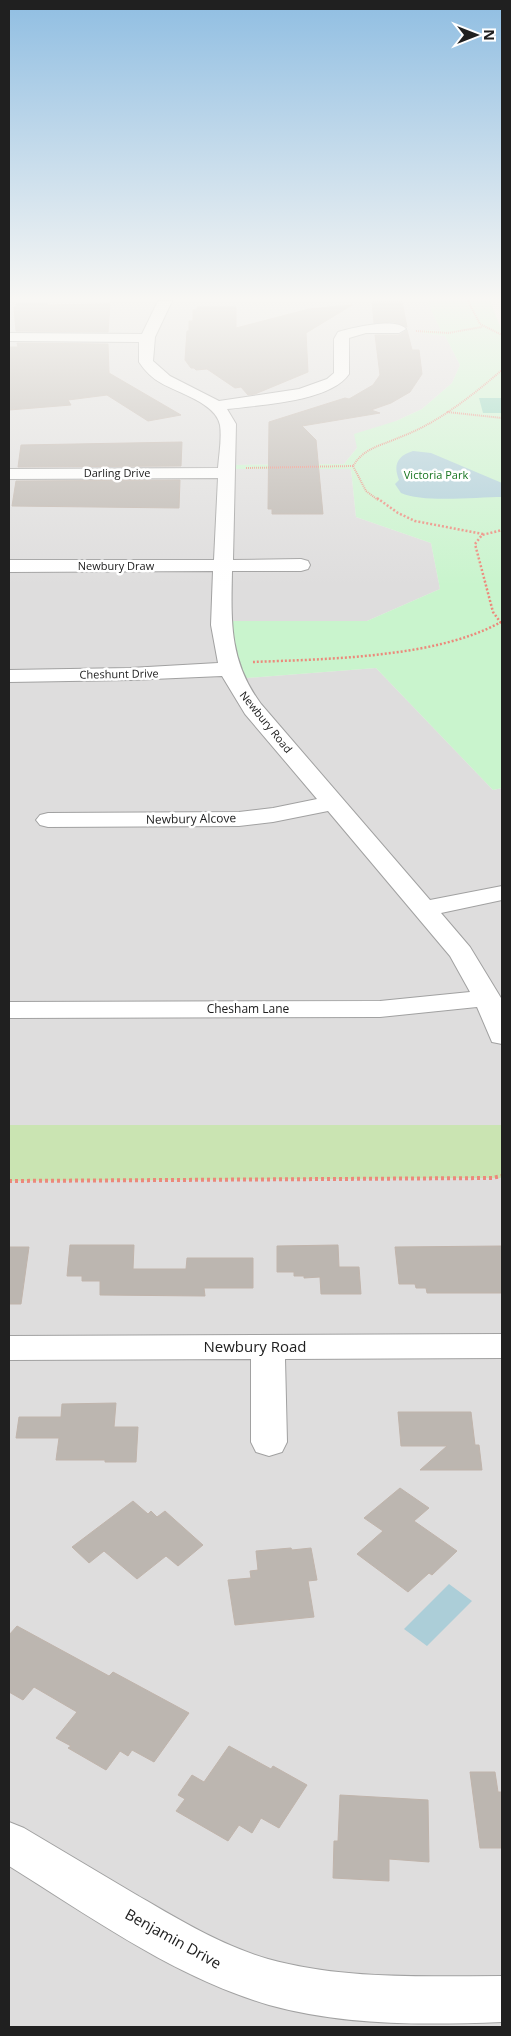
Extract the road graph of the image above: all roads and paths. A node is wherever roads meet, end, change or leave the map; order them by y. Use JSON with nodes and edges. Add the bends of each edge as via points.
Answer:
{"nodes":[{"id":1,"x":200,"y":396,"type":"edge"},
{"id":2,"x":287,"y":396,"type":"edge"},
{"id":3,"x":471,"y":396,"type":"edge"},
{"id":4,"x":215,"y":406,"type":"junction"},
{"id":5,"x":447,"y":412,"type":"junction"},
{"id":6,"x":502,"y":418,"type":"edge"},
{"id":7,"x":353,"y":466,"type":"junction"},
{"id":8,"x":226,"y":470,"type":"junction"},
{"id":9,"x":9,"y":474,"type":"edge"},
{"id":10,"x":502,"y":530,"type":"edge"},
{"id":11,"x":483,"y":534,"type":"junction"},
{"id":12,"x":301,"y":565,"type":"dead end"},
{"id":13,"x":9,"y":566,"type":"edge"},
{"id":14,"x":222,"y":566,"type":"junction"},
{"id":15,"x":501,"y":623,"type":"edge"},
{"id":16,"x":228,"y":666,"type":"junction"},
{"id":17,"x":9,"y":676,"type":"edge"},
{"id":18,"x":333,"y":802,"type":"junction"},
{"id":19,"x":48,"y":820,"type":"dead end"},
{"id":20,"x":502,"y":893,"type":"edge"},
{"id":21,"x":425,"y":909,"type":"junction"},
{"id":22,"x":487,"y":998,"type":"junction"},
{"id":23,"x":9,"y":1010,"type":"edge"},
{"id":24,"x":502,"y":1036,"type":"edge"},
{"id":25,"x":502,"y":1176,"type":"edge"},
{"id":26,"x":9,"y":1181,"type":"edge"},
{"id":27,"x":502,"y":1346,"type":"edge"},
{"id":28,"x":268,"y":1347,"type":"junction"},
{"id":29,"x":9,"y":1348,"type":"edge"},
{"id":30,"x":269,"y":1442,"type":"dead end"},
{"id":31,"x":9,"y":1842,"type":"edge"},
{"id":32,"x":502,"y":1999,"type":"edge"}],
"edges":[{"from":1,"to":4,"type":"street","name":"Newbury Road"},
{"from":2,"to":4,"type":"street"},
{"from":3,"to":5,"type":"path"},
{"from":4,"to":8,"type":"street","name":"Newbury Road","via":[[228,424]]},
{"from":5,"to":6,"type":"path"},
{"from":5,"to":7,"type":"path","via":[[410,434],[358,455]]},
{"from":7,"to":8,"type":"path"},
{"from":7,"to":11,"type":"path","via":[[366,491],[398,513],[415,521]]},
{"from":8,"to":9,"type":"street","name":"Darling Drive"},
{"from":8,"to":14,"type":"street","name":"Newbury Road"},
{"from":10,"to":11,"type":"path"},
{"from":11,"to":15,"type":"path","via":[[475,544],[493,612]]},
{"from":12,"to":14,"type":"street","name":"Newbury Draw"},
{"from":13,"to":14,"type":"street","name":"Newbury Draw"},
{"from":14,"to":16,"type":"street","name":"Newbury Road","via":[[221,625]]},
{"from":15,"to":16,"type":"path","via":[[469,638],[440,645],[358,656]]},
{"from":16,"to":17,"type":"street","name":"Cheshunt Drive","via":[[130,674]]},
{"from":16,"to":18,"type":"street","name":"Newbury Road","via":[[253,709]]},
{"from":18,"to":19,"type":"street","name":"Newbury Alcove","via":[[246,818]]},
{"from":18,"to":21,"type":"street","name":"Newbury Road"},
{"from":20,"to":21,"type":"street"},
{"from":21,"to":22,"type":"street","name":"Newbury Road","via":[[461,953]]},
{"from":22,"to":23,"type":"street","name":"Chesham Lane","via":[[380,1008]]},
{"from":22,"to":24,"type":"street","name":"Newbury Road"},
{"from":25,"to":26,"type":"path"},
{"from":27,"to":28,"type":"street","name":"Newbury Road"},
{"from":28,"to":29,"type":"street","name":"Newbury Road"},
{"from":28,"to":30,"type":"street"},
{"from":31,"to":32,"type":"street","name":"Benjamin Drive","via":[[180,1946],[249,1976],[346,1996]]}]}
